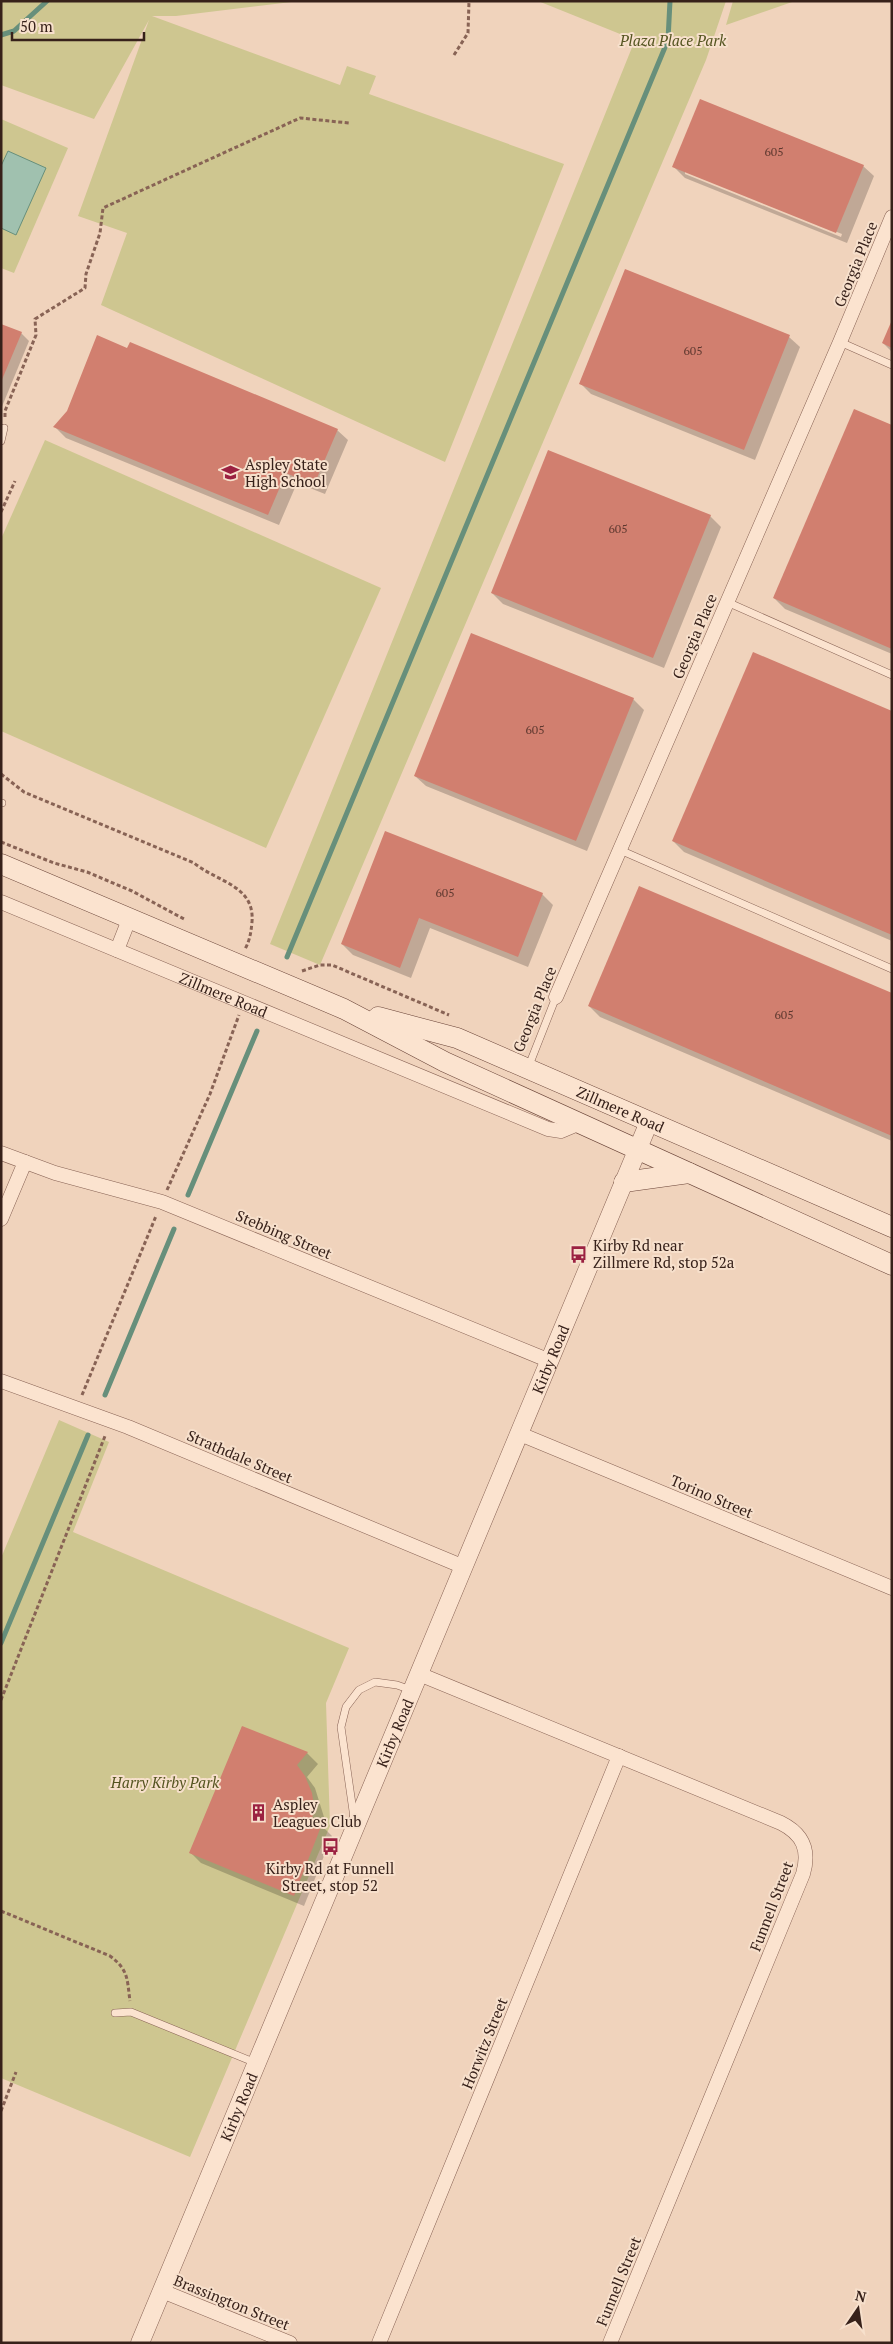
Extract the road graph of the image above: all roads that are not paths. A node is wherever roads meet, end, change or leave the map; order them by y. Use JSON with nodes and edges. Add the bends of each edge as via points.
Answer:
{"nodes":[{"id":1,"x":892,"y":217,"type":"edge"},
{"id":2,"x":840,"y":342,"type":"junction"},
{"id":3,"x":892,"y":365,"type":"edge"},
{"id":4,"x":4,"y":428,"type":"road end"},
{"id":5,"x":1,"y":441,"type":"edge"},
{"id":6,"x":726,"y":602,"type":"junction"},
{"id":7,"x":892,"y":675,"type":"edge"},
{"id":8,"x":619,"y":849,"type":"junction"},
{"id":9,"x":1,"y":864,"type":"edge"},
{"id":10,"x":1,"y":902,"type":"edge"},
{"id":11,"x":130,"y":917,"type":"junction"},
{"id":12,"x":117,"y":950,"type":"junction"},
{"id":13,"x":892,"y":969,"type":"edge"},
{"id":14,"x":556,"y":997,"type":"joint"},
{"id":15,"x":344,"y":1009,"type":"junction"},
{"id":16,"x":528,"y":1068,"type":"junction"},
{"id":17,"x":649,"y":1122,"type":"junction"},
{"id":18,"x":580,"y":1123,"type":"junction"},
{"id":19,"x":637,"y":1151,"type":"junction"},
{"id":20,"x":1,"y":1153,"type":"edge"},
{"id":21,"x":25,"y":1162,"type":"junction"},
{"id":22,"x":689,"y":1173,"type":"junction"},
{"id":23,"x":624,"y":1182,"type":"junction"},
{"id":24,"x":1,"y":1219,"type":"edge"},
{"id":25,"x":892,"y":1227,"type":"edge"},
{"id":26,"x":892,"y":1265,"type":"edge"},
{"id":27,"x":550,"y":1361,"type":"junction"},
{"id":28,"x":1,"y":1381,"type":"edge"},
{"id":29,"x":520,"y":1434,"type":"junction"},
{"id":30,"x":464,"y":1567,"type":"junction"},
{"id":31,"x":892,"y":1588,"type":"edge"},
{"id":32,"x":416,"y":1682,"type":"junction"},
{"id":33,"x":619,"y":1756,"type":"junction"},
{"id":34,"x":356,"y":1826,"type":"junction"},
{"id":35,"x":115,"y":2013,"type":"dead end"},
{"id":36,"x":257,"y":2063,"type":"junction"},
{"id":37,"x":162,"y":2291,"type":"junction"},
{"id":38,"x":140,"y":2343,"type":"edge"},
{"id":39,"x":290,"y":2343,"type":"edge"},
{"id":40,"x":379,"y":2343,"type":"edge"},
{"id":41,"x":610,"y":2343,"type":"edge"}],
"edges":[{"from":1,"to":2,"type":"street","name":"Georgia Place"},
{"from":2,"to":3,"type":"lane"},
{"from":2,"to":6,"type":"street","name":"Georgia Place"},
{"from":4,"to":5,"type":"lane"},
{"from":6,"to":7,"type":"lane"},
{"from":6,"to":8,"type":"street","name":"Georgia Place"},
{"from":8,"to":13,"type":"lane"},
{"from":8,"to":14,"type":"street","name":"Georgia Place"},
{"from":9,"to":11,"type":"main road","name":"Zillmere Road"},
{"from":10,"to":12,"type":"street","name":"Zillmere Road"},
{"from":11,"to":12,"type":"street"},
{"from":11,"to":15,"type":"main road","name":"Zillmere Road"},
{"from":12,"to":18,"type":"street","name":"Zillmere Road","via":[[548,1129],[561,1130]]},
{"from":14,"to":16,"type":"lane","name":"Georgia Place"},
{"from":15,"to":16,"type":"main road","name":"Zillmere Road","via":[[457,1038]]},
{"from":15,"to":18,"type":"main road","name":"Zillmere Road","via":[[445,1062]]},
{"from":16,"to":17,"type":"main road","name":"Zillmere Road"},
{"from":17,"to":19,"type":"street","name":"Kirby Road"},
{"from":17,"to":25,"type":"main road","name":"Zillmere Road"},
{"from":18,"to":19,"type":"main road","name":"Zillmere Road"},
{"from":19,"to":22,"type":"main road","name":"Zillmere Road"},
{"from":19,"to":23,"type":"street","name":"Kirby Road"},
{"from":20,"to":21,"type":"street","name":"Stebbing Street"},
{"from":21,"to":24,"type":"street"},
{"from":21,"to":27,"type":"street","name":"Stebbing Street","via":[[68,1178],[162,1202]]},
{"from":22,"to":23,"type":"main road"},
{"from":22,"to":26,"type":"main road","name":"Zillmere Road"},
{"from":23,"to":27,"type":"street","name":"Kirby Road"},
{"from":27,"to":29,"type":"street","name":"Kirby Road"},
{"from":28,"to":30,"type":"street","name":"Strathdale Street","via":[[77,1408]]},
{"from":29,"to":30,"type":"street","name":"Kirby Road"},
{"from":29,"to":31,"type":"street","name":"Torino Street"},
{"from":30,"to":32,"type":"street","name":"Kirby Road"},
{"from":32,"to":33,"type":"street","name":"Funnell Street"},
{"from":32,"to":34,"type":"street","name":"Kirby Road"},
{"from":32,"to":34,"type":"lane","via":[[397,1685],[375,1682],[359,1690],[346,1707],[341,1727]]},
{"from":33,"to":40,"type":"street","name":"Horwitz Street"},
{"from":33,"to":41,"type":"street","name":"Funnell Street","via":[[791,1828],[803,1842],[807,1857],[803,1874]]},
{"from":34,"to":36,"type":"street","name":"Kirby Road"},
{"from":35,"to":36,"type":"lane","via":[[131,2012]]},
{"from":36,"to":37,"type":"street","name":"Kirby Road"},
{"from":37,"to":38,"type":"street","name":"Kirby Road"},
{"from":37,"to":39,"type":"street","name":"Brassington Street"}]}
